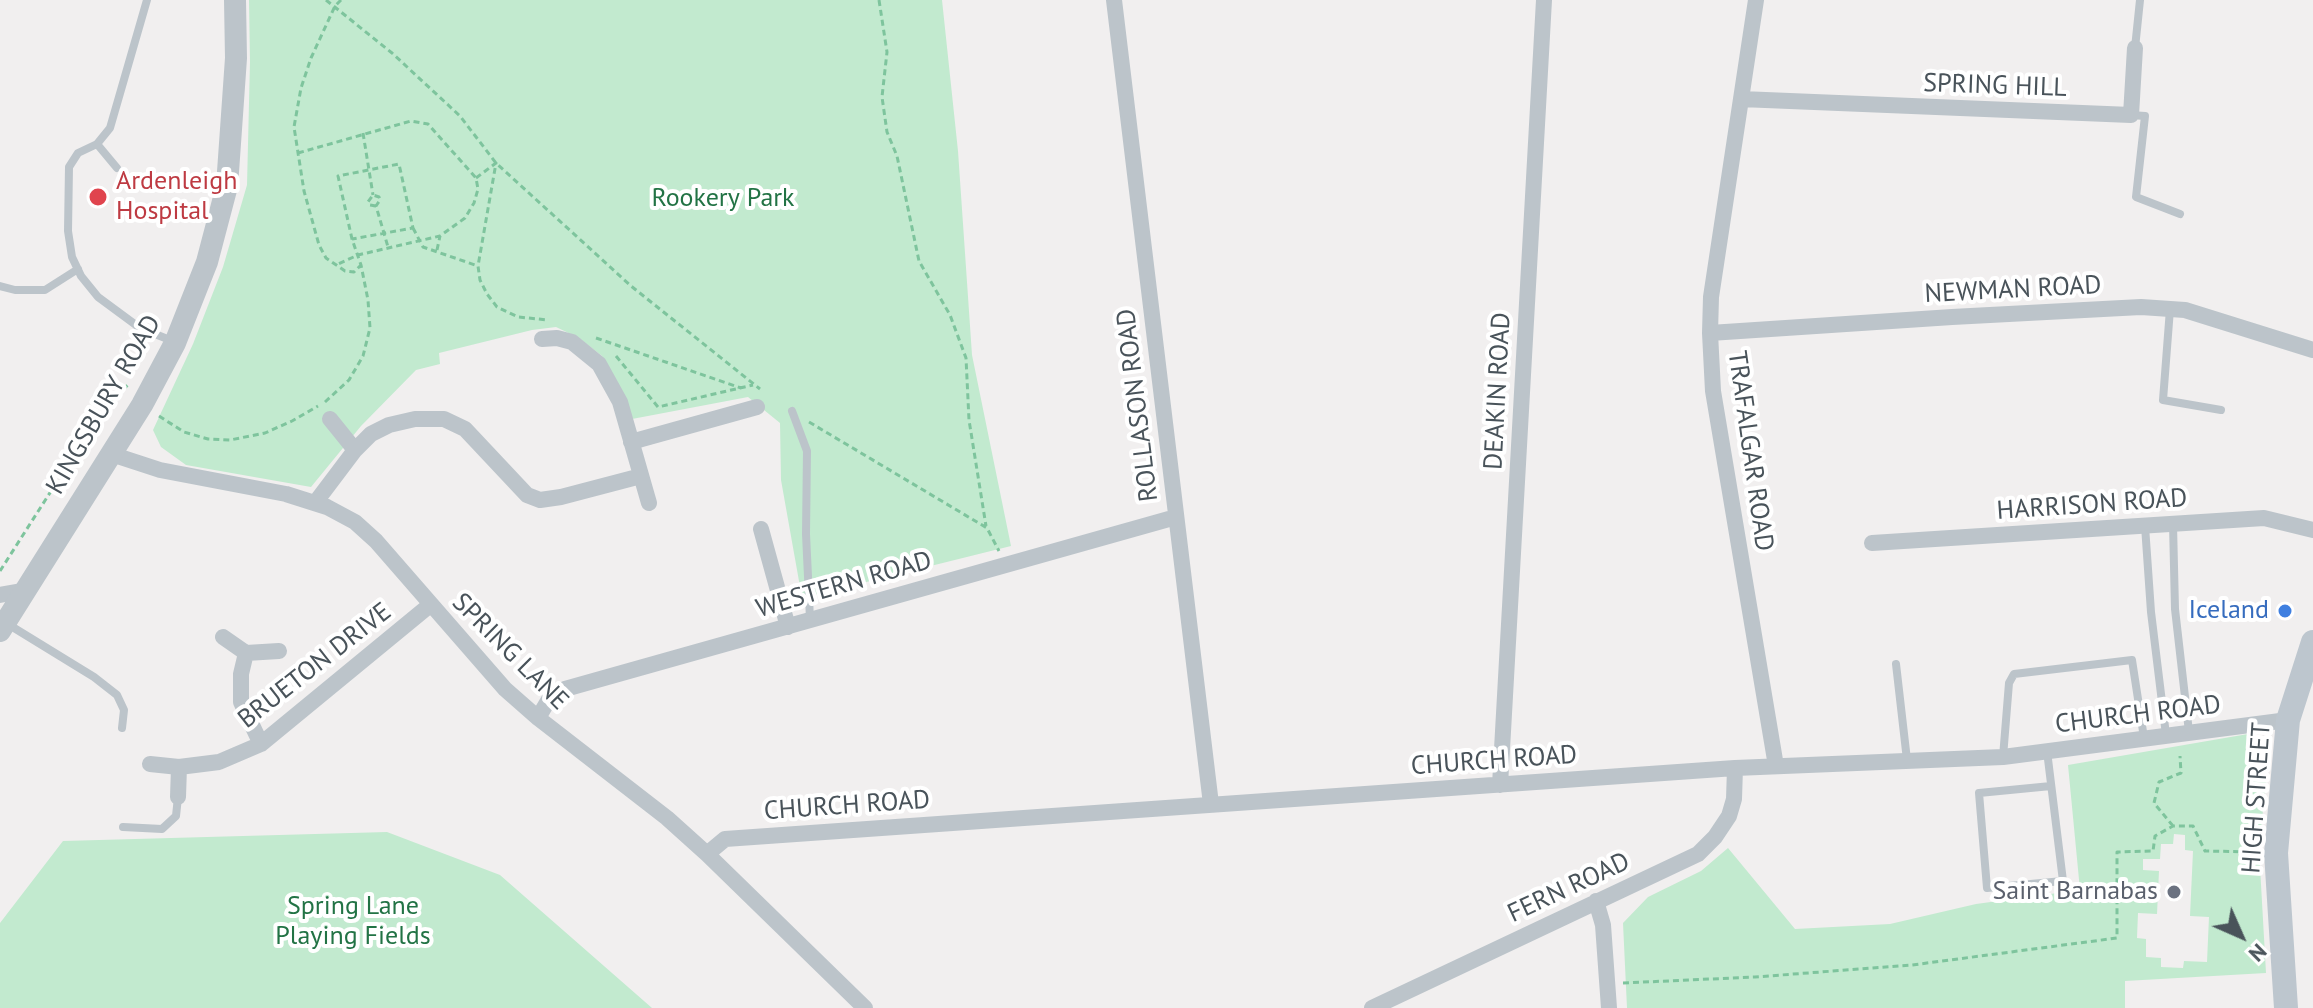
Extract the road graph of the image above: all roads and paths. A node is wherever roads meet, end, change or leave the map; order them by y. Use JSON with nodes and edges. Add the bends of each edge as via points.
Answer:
{"nodes":[{"id":1,"x":147,"y":0,"type":"edge"},
{"id":2,"x":235,"y":0,"type":"edge"},
{"id":3,"x":326,"y":0,"type":"edge"},
{"id":4,"x":341,"y":0,"type":"edge"},
{"id":5,"x":879,"y":0,"type":"edge"},
{"id":6,"x":1114,"y":0,"type":"edge"},
{"id":7,"x":1544,"y":0,"type":"edge"},
{"id":8,"x":1756,"y":0,"type":"edge"},
{"id":9,"x":2140,"y":0,"type":"edge"},
{"id":10,"x":335,"y":6,"type":"junction"},
{"id":11,"x":2135,"y":48,"type":"joint"},
{"id":12,"x":1741,"y":99,"type":"junction"},
{"id":13,"x":2131,"y":115,"type":"junction"},
{"id":14,"x":363,"y":133,"type":"junction"},
{"id":15,"x":97,"y":144,"type":"junction"},
{"id":16,"x":298,"y":153,"type":"junction"},
{"id":17,"x":496,"y":163,"type":"junction"},
{"id":18,"x":117,"y":168,"type":"dead end"},
{"id":19,"x":369,"y":169,"type":"junction"},
{"id":20,"x":476,"y":178,"type":"junction"},
{"id":21,"x":373,"y":195,"type":"junction"},
{"id":22,"x":376,"y":206,"type":"junction"},
{"id":23,"x":2180,"y":214,"type":"dead end"},
{"id":24,"x":413,"y":228,"type":"junction"},
{"id":25,"x":383,"y":232,"type":"junction"},
{"id":26,"x":440,"y":236,"type":"junction"},
{"id":27,"x":352,"y":239,"type":"junction"},
{"id":28,"x":421,"y":241,"type":"junction"},
{"id":29,"x":388,"y":247,"type":"junction"},
{"id":30,"x":437,"y":250,"type":"junction"},
{"id":31,"x":358,"y":255,"type":"junction"},
{"id":32,"x":336,"y":265,"type":"junction"},
{"id":33,"x":361,"y":265,"type":"junction"},
{"id":34,"x":478,"y":266,"type":"junction"},
{"id":35,"x":78,"y":269,"type":"junction"},
{"id":36,"x":0,"y":286,"type":"edge"},
{"id":37,"x":2170,"y":309,"type":"junction"},
{"id":38,"x":561,"y":322,"type":"dead end"},
{"id":39,"x":1710,"y":333,"type":"junction"},
{"id":40,"x":589,"y":335,"type":"dead end"},
{"id":41,"x":542,"y":339,"type":"dead end"},
{"id":42,"x":604,"y":342,"type":"junction"},
{"id":43,"x":175,"y":343,"type":"junction"},
{"id":44,"x":2313,"y":350,"type":"edge"},
{"id":45,"x":129,"y":384,"type":"dead end"},
{"id":46,"x":753,"y":385,"type":"junction"},
{"id":47,"x":741,"y":388,"type":"junction"},
{"id":48,"x":142,"y":405,"type":"junction"},
{"id":49,"x":757,"y":407,"type":"dead end"},
{"id":50,"x":2221,"y":410,"type":"dead end"},
{"id":51,"x":792,"y":411,"type":"junction"},
{"id":52,"x":330,"y":419,"type":"dead end"},
{"id":53,"x":631,"y":442,"type":"junction"},
{"id":54,"x":355,"y":450,"type":"junction"},
{"id":55,"x":111,"y":454,"type":"junction"},
{"id":56,"x":641,"y":476,"type":"junction"},
{"id":57,"x":315,"y":503,"type":"junction"},
{"id":58,"x":649,"y":503,"type":"dead end"},
{"id":59,"x":1176,"y":517,"type":"junction"},
{"id":60,"x":2173,"y":524,"type":"junction"},
{"id":61,"x":2145,"y":526,"type":"junction"},
{"id":62,"x":987,"y":528,"type":"junction"},
{"id":63,"x":761,"y":529,"type":"dead end"},
{"id":64,"x":2313,"y":530,"type":"edge"},
{"id":65,"x":1872,"y":543,"type":"dead end"},
{"id":66,"x":1007,"y":563,"type":"junction"},
{"id":67,"x":0,"y":571,"type":"edge"},
{"id":68,"x":27,"y":590,"type":"junction"},
{"id":69,"x":0,"y":595,"type":"edge"},
{"id":70,"x":430,"y":605,"type":"junction"},
{"id":71,"x":810,"y":619,"type":"junction"},
{"id":72,"x":3,"y":627,"type":"edge"},
{"id":73,"x":788,"y":627,"type":"junction"},
{"id":74,"x":223,"y":637,"type":"dead end"},
{"id":75,"x":2313,"y":642,"type":"edge"},
{"id":76,"x":279,"y":651,"type":"dead end"},
{"id":77,"x":246,"y":653,"type":"junction"},
{"id":78,"x":1896,"y":664,"type":"dead end"},
{"id":79,"x":538,"y":718,"type":"junction"},
{"id":80,"x":2288,"y":720,"type":"junction"},
{"id":81,"x":122,"y":728,"type":"dead end"},
{"id":82,"x":2189,"y":732,"type":"junction"},
{"id":83,"x":2166,"y":735,"type":"junction"},
{"id":84,"x":2144,"y":738,"type":"junction"},
{"id":85,"x":261,"y":744,"type":"junction"},
{"id":86,"x":2047,"y":751,"type":"junction"},
{"id":87,"x":2180,"y":756,"type":"dead end"},
{"id":88,"x":2003,"y":757,"type":"junction"},
{"id":89,"x":1907,"y":761,"type":"junction"},
{"id":90,"x":150,"y":764,"type":"dead end"},
{"id":91,"x":1776,"y":766,"type":"junction"},
{"id":92,"x":179,"y":767,"type":"junction"},
{"id":93,"x":1735,"y":768,"type":"junction"},
{"id":94,"x":1500,"y":785,"type":"junction"},
{"id":95,"x":2051,"y":786,"type":"junction"},
{"id":96,"x":178,"y":797,"type":"joint"},
{"id":97,"x":1211,"y":804,"type":"junction"},
{"id":98,"x":2173,"y":826,"type":"junction"},
{"id":99,"x":123,"y":827,"type":"dead end"},
{"id":100,"x":2276,"y":853,"type":"junction"},
{"id":101,"x":707,"y":854,"type":"junction"},
{"id":102,"x":1596,"y":901,"type":"junction"},
{"id":103,"x":1608,"y":983,"type":"junction"},
{"id":104,"x":865,"y":1008,"type":"edge"},
{"id":105,"x":1372,"y":1008,"type":"edge"},
{"id":106,"x":1609,"y":1008,"type":"edge"},
{"id":107,"x":2286,"y":1008,"type":"edge"}],
"edges":[{"from":1,"to":15,"type":"lane","via":[[110,128]]},
{"from":2,"to":43,"type":"street","name":"KINGSBURY ROAD","via":[[227,186],[207,262]]},
{"from":3,"to":10,"type":"path"},
{"from":4,"to":10,"type":"path"},
{"from":5,"to":62,"type":"path","via":[[887,52],[882,97],[887,132],[919,261],[950,315],[966,358],[969,420]]},
{"from":6,"to":59,"type":"street","name":"ROLLASON ROAD"},
{"from":7,"to":94,"type":"street","name":"DEAKIN ROAD"},
{"from":8,"to":12,"type":"street","name":"TRAFALGAR ROAD"},
{"from":9,"to":11,"type":"lane"},
{"from":10,"to":16,"type":"path","via":[[301,88],[294,127]]},
{"from":10,"to":17,"type":"path","via":[[460,116]]},
{"from":11,"to":13,"type":"street"},
{"from":12,"to":13,"type":"street","name":"SPRING HILL"},
{"from":12,"to":39,"type":"street","name":"TRAFALGAR ROAD"},
{"from":13,"to":23,"type":"lane","via":[[2145,116],[2136,197]]},
{"from":14,"to":16,"type":"path"},
{"from":14,"to":19,"type":"path"},
{"from":14,"to":20,"type":"path","via":[[411,121],[428,124]]},
{"from":15,"to":18,"type":"lane"},
{"from":15,"to":35,"type":"lane","via":[[78,153],[69,167],[68,231]]},
{"from":16,"to":32,"type":"path","via":[[315,234],[326,258]]},
{"from":17,"to":20,"type":"path"},
{"from":17,"to":34,"type":"path"},
{"from":17,"to":46,"type":"path","via":[[631,286]]},
{"from":19,"to":21,"type":"path"},
{"from":19,"to":24,"type":"path","via":[[399,164]]},
{"from":19,"to":27,"type":"path","via":[[338,176]]},
{"from":20,"to":26,"type":"path","via":[[478,189],[465,218]]},
{"from":21,"to":22,"type":"path","via":[[380,200]]},
{"from":21,"to":22,"type":"path","via":[[368,202]]},
{"from":22,"to":25,"type":"path"},
{"from":24,"to":25,"type":"path"},
{"from":24,"to":28,"type":"path"},
{"from":25,"to":27,"type":"path"},
{"from":25,"to":29,"type":"path"},
{"from":26,"to":28,"type":"path"},
{"from":26,"to":30,"type":"path"},
{"from":27,"to":31,"type":"path"},
{"from":28,"to":29,"type":"path"},
{"from":28,"to":30,"type":"path","via":[[423,247]]},
{"from":29,"to":31,"type":"path"},
{"from":30,"to":34,"type":"path"},
{"from":31,"to":32,"type":"path"},
{"from":31,"to":33,"type":"path"},
{"from":32,"to":33,"type":"path","via":[[354,272]]},
{"from":33,"to":48,"type":"path","via":[[368,300],[367,342],[349,380],[329,400],[265,433],[230,440],[184,432]]},
{"from":34,"to":38,"type":"path","via":[[480,280],[497,307],[518,317]]},
{"from":35,"to":36,"type":"lane","via":[[45,290]]},
{"from":35,"to":43,"type":"lane","via":[[98,297],[140,328]]},
{"from":37,"to":39,"type":"street","name":"NEWMAN ROAD"},
{"from":37,"to":44,"type":"street","name":"NEWMAN ROAD"},
{"from":37,"to":50,"type":"lane","via":[[2163,400]]},
{"from":39,"to":91,"type":"street","name":"TRAFALGAR ROAD","via":[[1713,391]]},
{"from":40,"to":42,"type":"path"},
{"from":41,"to":53,"type":"street","via":[[572,342],[599,364],[620,402]]},
{"from":42,"to":47,"type":"path"},
{"from":42,"to":47,"type":"path","via":[[658,407]]},
{"from":43,"to":48,"type":"street","name":"KINGSBURY ROAD"},
{"from":45,"to":67,"type":"path","via":[[106,405]]},
{"from":46,"to":47,"type":"path"},
{"from":46,"to":51,"type":"path"},
{"from":48,"to":55,"type":"street","name":"KINGSBURY ROAD"},
{"from":49,"to":53,"type":"street"},
{"from":51,"to":62,"type":"path"},
{"from":51,"to":71,"type":"lane","via":[[807,451]]},
{"from":52,"to":54,"type":"street"},
{"from":53,"to":56,"type":"street"},
{"from":54,"to":56,"type":"street","via":[[389,425],[433,418],[465,429],[527,495],[540,500]]},
{"from":54,"to":57,"type":"street"},
{"from":55,"to":57,"type":"street","name":"SPRING LANE","via":[[160,470]]},
{"from":55,"to":68,"type":"street","name":"KINGSBURY ROAD"},
{"from":56,"to":58,"type":"street"},
{"from":57,"to":70,"type":"street","name":"SPRING LANE","via":[[355,522]]},
{"from":59,"to":66,"type":"street","name":"WESTERN ROAD"},
{"from":59,"to":97,"type":"street","name":"ROLLASON ROAD"},
{"from":60,"to":61,"type":"street","name":"HARRISON ROAD"},
{"from":60,"to":64,"type":"street","name":"HARRISON ROAD","via":[[2264,518]]},
{"from":60,"to":82,"type":"lane","via":[[2175,609]]},
{"from":61,"to":65,"type":"street","name":"HARRISON ROAD"},
{"from":61,"to":83,"type":"lane"},
{"from":62,"to":66,"type":"path"},
{"from":63,"to":73,"type":"street"},
{"from":66,"to":71,"type":"street","name":"WESTERN ROAD"},
{"from":68,"to":69,"type":"street"},
{"from":68,"to":72,"type":"street","name":"KINGSBURY ROAD"},
{"from":70,"to":79,"type":"street","name":"SPRING LANE"},
{"from":70,"to":85,"type":"street","name":"BRUETON DRIVE"},
{"from":71,"to":73,"type":"street","name":"WESTERN ROAD"},
{"from":72,"to":81,"type":"lane","via":[[117,695],[124,710]]},
{"from":73,"to":79,"type":"street","name":"WESTERN ROAD","via":[[565,689],[548,701]]},
{"from":74,"to":77,"type":"street"},
{"from":75,"to":80,"type":"main road","name":"HIGH STREET"},
{"from":76,"to":77,"type":"street"},
{"from":77,"to":85,"type":"street","via":[[241,702]]},
{"from":78,"to":89,"type":"lane"},
{"from":79,"to":101,"type":"street","name":"SPRING LANE"},
{"from":80,"to":82,"type":"street","name":"CHURCH ROAD"},
{"from":80,"to":100,"type":"main road","name":"HIGH STREET"},
{"from":82,"to":83,"type":"street","name":"CHURCH ROAD"},
{"from":83,"to":84,"type":"street","name":"CHURCH ROAD"},
{"from":84,"to":86,"type":"street","name":"CHURCH ROAD"},
{"from":84,"to":88,"type":"lane","via":[[2132,660],[2014,674]]},
{"from":85,"to":92,"type":"street","name":"BRUETON DRIVE","via":[[219,762]]},
{"from":86,"to":88,"type":"street","name":"CHURCH ROAD"},
{"from":86,"to":95,"type":"lane"},
{"from":87,"to":98,"type":"path","via":[[2181,773],[2159,782],[2154,803]]},
{"from":88,"to":89,"type":"street","name":"CHURCH ROAD"},
{"from":89,"to":91,"type":"street","name":"CHURCH ROAD"},
{"from":90,"to":92,"type":"street","name":"BRUETON DRIVE"},
{"from":91,"to":93,"type":"street","name":"CHURCH ROAD"},
{"from":92,"to":96,"type":"street"},
{"from":93,"to":94,"type":"street","name":"CHURCH ROAD"},
{"from":93,"to":102,"type":"street","name":"FERN ROAD","via":[[1729,816],[1698,854]]},
{"from":94,"to":97,"type":"street","name":"CHURCH ROAD"},
{"from":95,"to":95,"type":"lane","via":[[2063,881],[1987,888],[1979,793]]},
{"from":96,"to":99,"type":"lane","via":[[176,816],[162,829]]},
{"from":97,"to":101,"type":"street","name":"CHURCH ROAD","via":[[725,839]]},
{"from":98,"to":100,"type":"path","via":[[2193,826],[2205,851]]},
{"from":98,"to":103,"type":"path","via":[[2155,836],[2153,851],[2117,852],[2117,938],[1912,965]]},
{"from":100,"to":107,"type":"main road","name":"HIGH STREET"},
{"from":101,"to":104,"type":"street","name":"SPRING LANE"},
{"from":102,"to":103,"type":"street"},
{"from":102,"to":105,"type":"street","name":"FERN ROAD"},
{"from":103,"to":106,"type":"street"}]}
